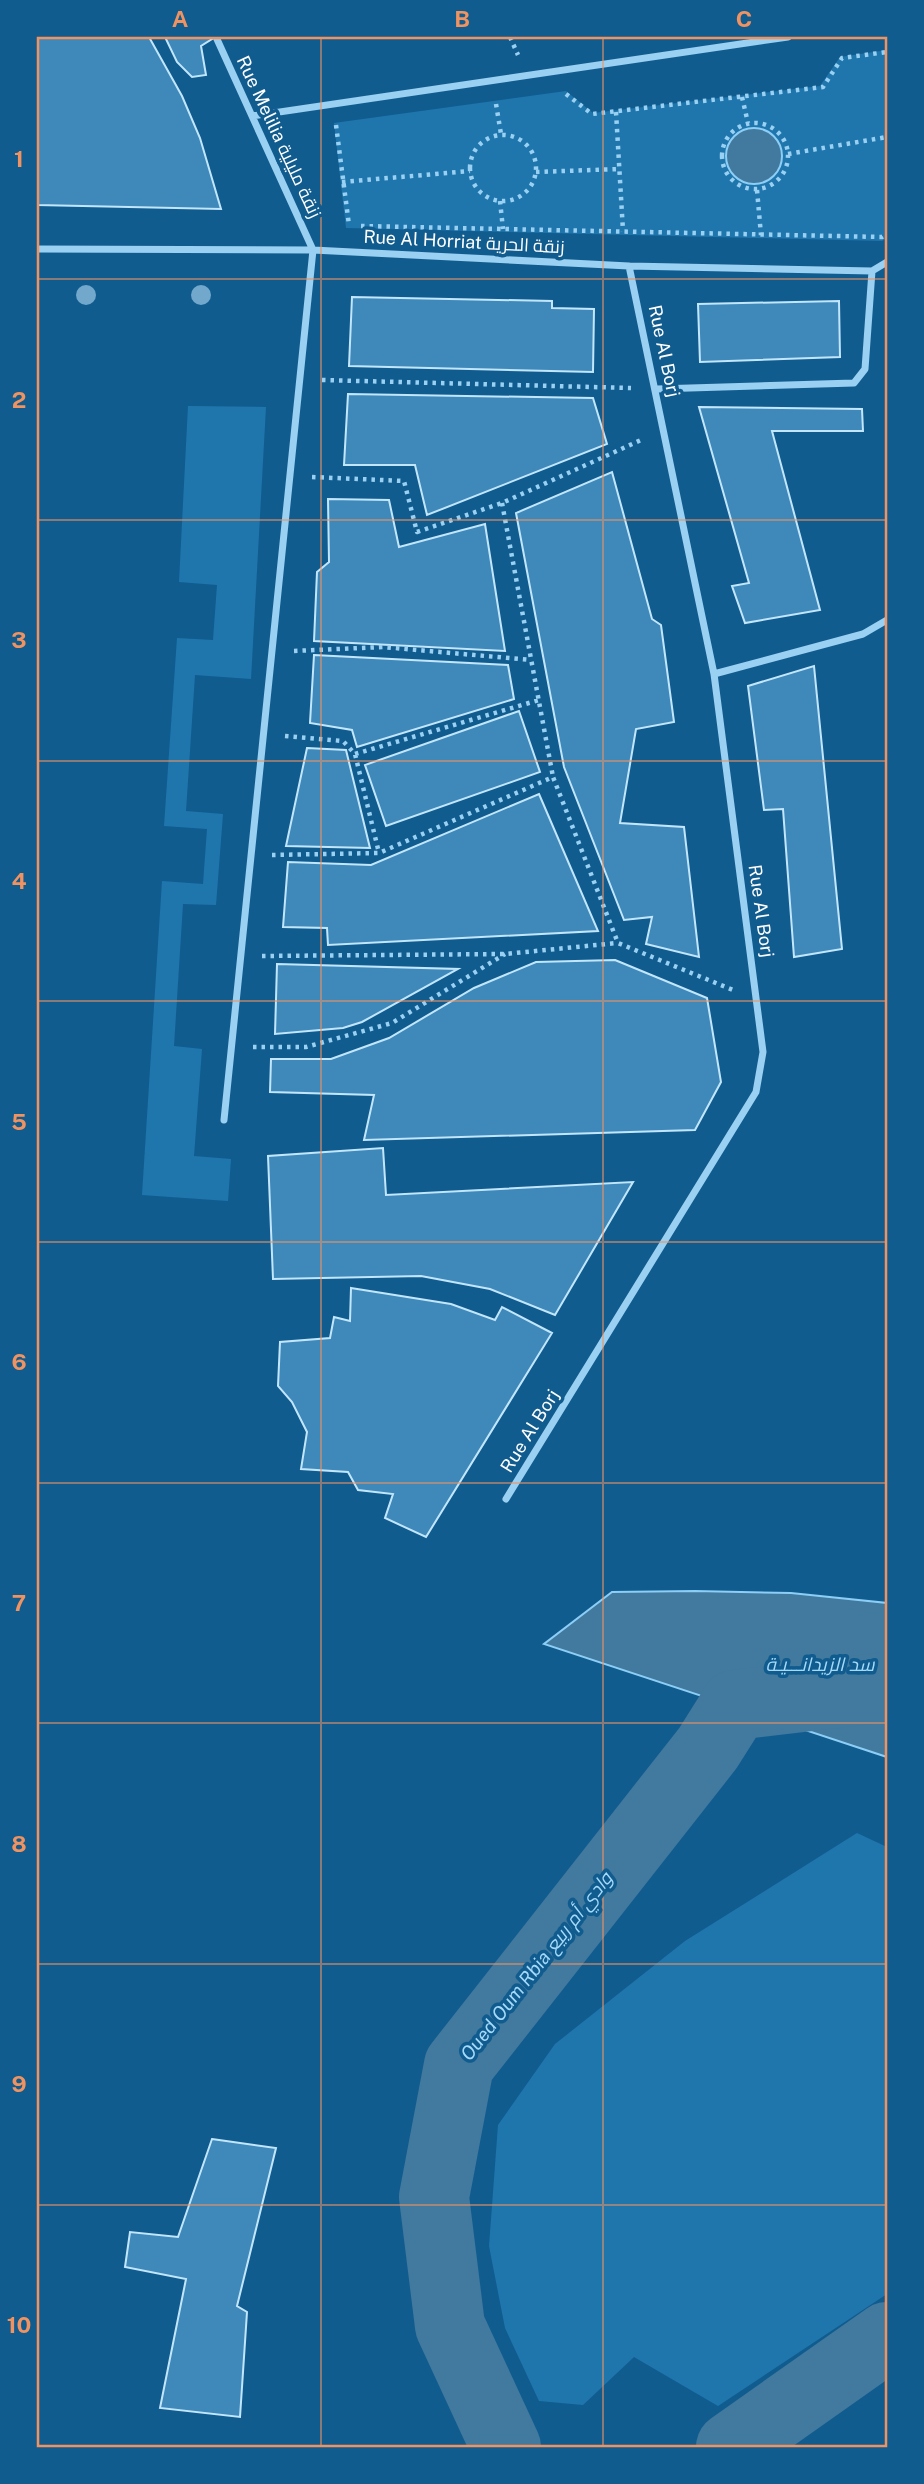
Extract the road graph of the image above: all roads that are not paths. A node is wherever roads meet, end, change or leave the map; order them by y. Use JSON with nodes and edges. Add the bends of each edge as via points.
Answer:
{"nodes":[{"id":1,"x":216,"y":37,"type":"edge"},
{"id":2,"x":788,"y":37,"type":"edge"},
{"id":3,"x":252,"y":116,"type":"junction"},
{"id":4,"x":37,"y":249,"type":"edge"},
{"id":5,"x":313,"y":250,"type":"junction"},
{"id":6,"x":887,"y":262,"type":"edge"},
{"id":7,"x":629,"y":266,"type":"junction"},
{"id":8,"x":872,"y":271,"type":"junction"},
{"id":9,"x":657,"y":389,"type":"junction"},
{"id":10,"x":887,"y":620,"type":"edge"},
{"id":11,"x":714,"y":674,"type":"junction"},
{"id":12,"x":224,"y":1120,"type":"dead end"},
{"id":13,"x":506,"y":1499,"type":"dead end"}],
"edges":[{"from":1,"to":3,"type":"street","name":"Rue Melilia زنقة مليلية"},
{"from":2,"to":3,"type":"street"},
{"from":3,"to":5,"type":"street","name":"Rue Melilia زنقة مليلية"},
{"from":4,"to":5,"type":"street","name":"Rue Al Horriat زنقة الحرية"},
{"from":5,"to":7,"type":"street","name":"Rue Al Horriat زنقة الحرية"},
{"from":5,"to":12,"type":"street"},
{"from":6,"to":8,"type":"street"},
{"from":7,"to":8,"type":"street","name":"Rue Al Horriat زنقة الحرية"},
{"from":7,"to":9,"type":"street","name":"Rue Al Borj"},
{"from":8,"to":9,"type":"street","via":[[865,369],[854,383]]},
{"from":9,"to":11,"type":"street","name":"Rue Al Borj"},
{"from":10,"to":11,"type":"street","via":[[863,634]]},
{"from":11,"to":13,"type":"street","name":"Rue Al Borj","via":[[763,1052],[756,1092]]}]}
